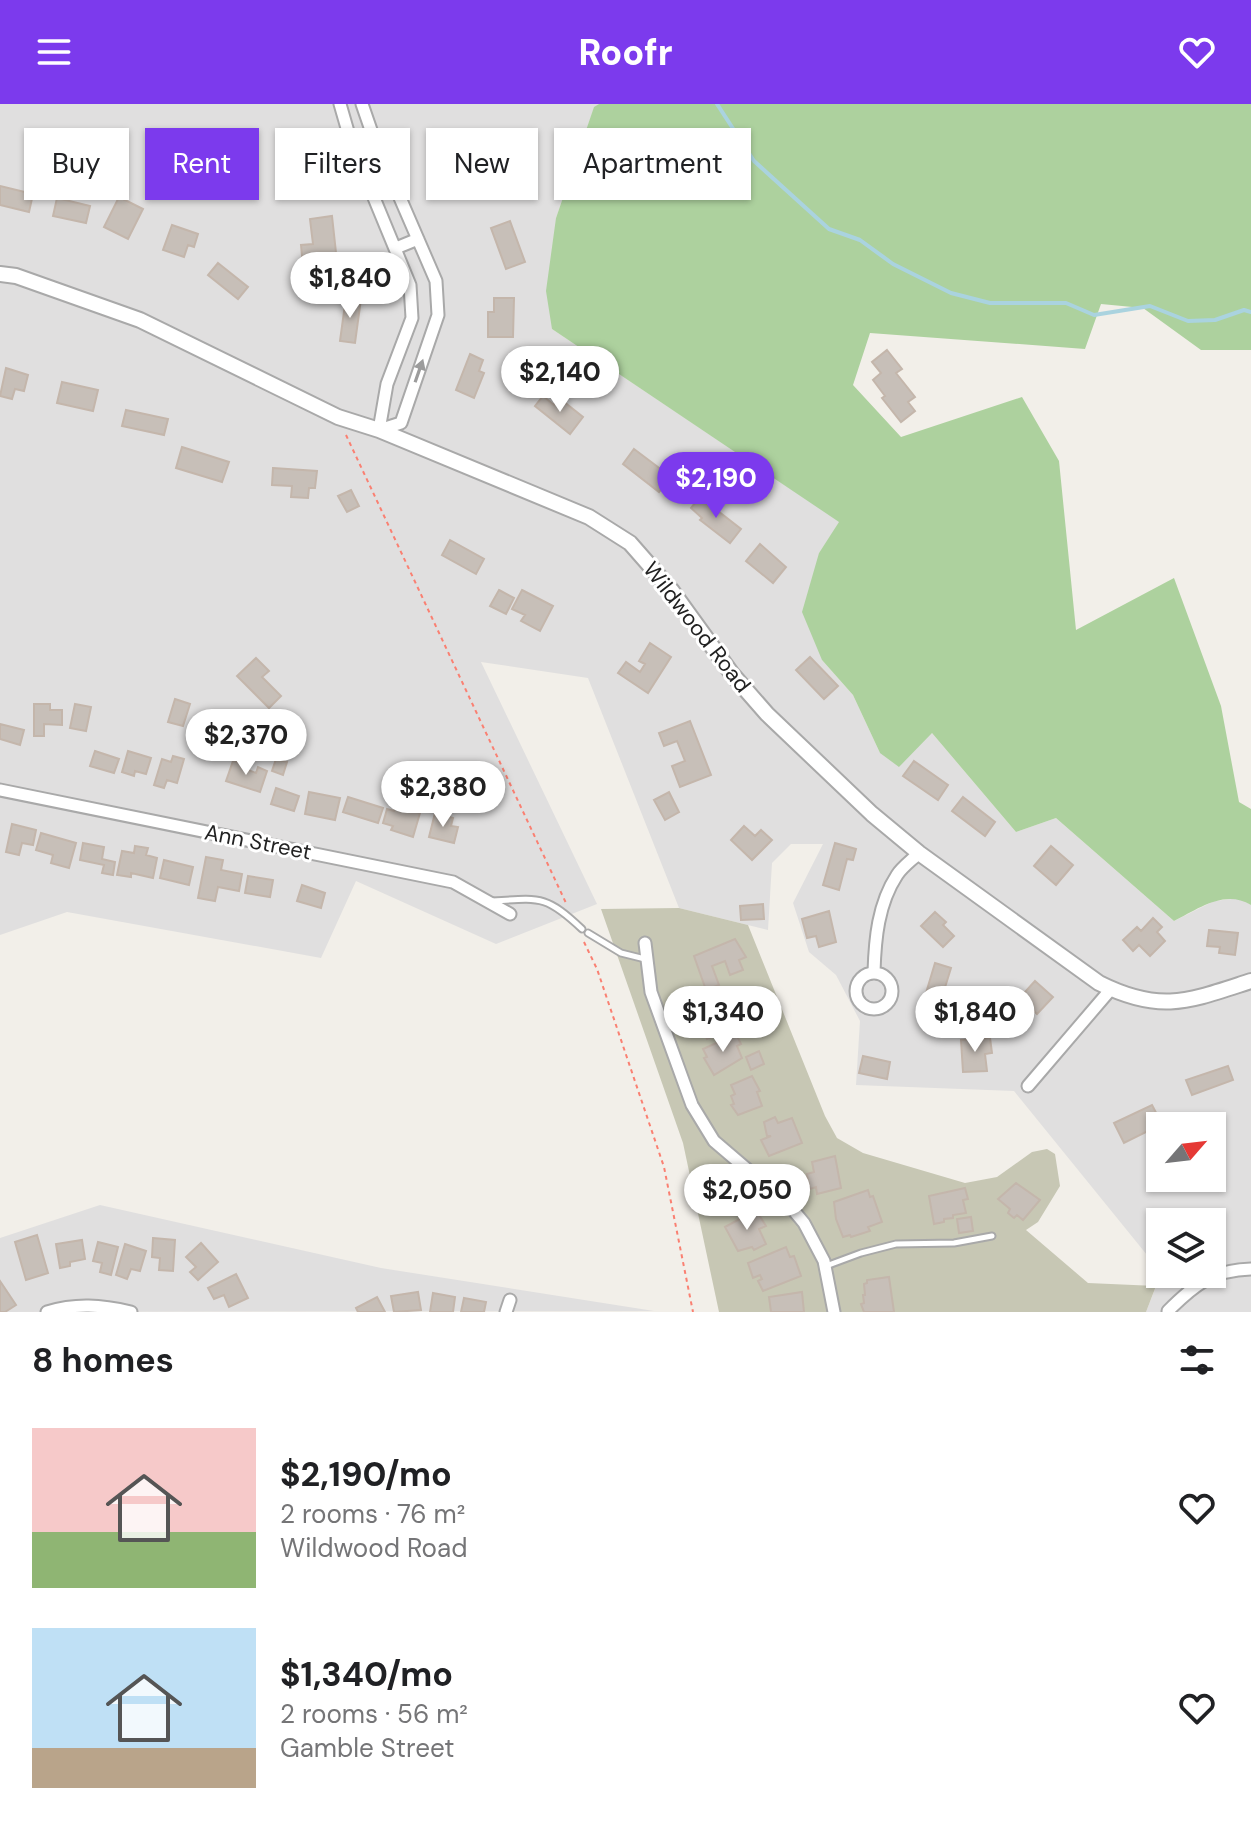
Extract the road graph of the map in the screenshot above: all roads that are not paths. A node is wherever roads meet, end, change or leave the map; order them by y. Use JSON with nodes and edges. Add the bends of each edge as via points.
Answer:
{"nodes":[{"id":1,"x":340,"y":104,"type":"edge"},
{"id":2,"x":362,"y":104,"type":"edge"},
{"id":3,"x":347,"y":128,"type":"edge"},
{"id":4,"x":370,"y":128,"type":"edge"},
{"id":5,"x":376,"y":200,"type":"edge"},
{"id":6,"x":401,"y":200,"type":"edge"},
{"id":7,"x":418,"y":239,"type":"junction"},
{"id":8,"x":396,"y":248,"type":"junction"},
{"id":9,"x":0,"y":274,"type":"edge"},
{"id":10,"x":379,"y":430,"type":"junction"},
{"id":11,"x":0,"y":790,"type":"edge"},
{"id":12,"x":919,"y":853,"type":"junction"},
{"id":13,"x":488,"y":901,"type":"junction"},
{"id":14,"x":510,"y":914,"type":"dead end"},
{"id":15,"x":645,"y":943,"type":"dead end"},
{"id":16,"x":646,"y":959,"type":"junction"},
{"id":17,"x":874,"y":972,"type":"dead end"},
{"id":18,"x":1251,"y":981,"type":"edge"},
{"id":19,"x":1111,"y":989,"type":"junction"},
{"id":20,"x":1028,"y":1086,"type":"dead end"},
{"id":21,"x":992,"y":1236,"type":"dead end"},
{"id":22,"x":825,"y":1267,"type":"junction"},
{"id":23,"x":1251,"y":1269,"type":"edge"},
{"id":24,"x":1168,"y":1311,"type":"edge"},
{"id":25,"x":47,"y":1312,"type":"edge"},
{"id":26,"x":131,"y":1312,"type":"edge"},
{"id":27,"x":834,"y":1312,"type":"edge"}],
"edges":[{"from":1,"to":3,"type":"street"},
{"from":2,"to":4,"type":"street"},
{"from":5,"to":8,"type":"street"},
{"from":6,"to":7,"type":"street"},
{"from":7,"to":8,"type":"street"},
{"from":10,"to":7,"type":"street","one_way":true,"via":[[401,423],[438,315],[436,281]]},
{"from":8,"to":10,"type":"street","via":[[410,285],[412,318],[387,384]]},
{"from":9,"to":10,"type":"street","name":"Wildwood Road","via":[[140,320],[338,417]]},
{"from":10,"to":12,"type":"street","name":"Wildwood Road","via":[[589,517],[630,543],[767,714]]},
{"from":11,"to":13,"type":"street","name":"Ann Street","via":[[453,882]]},
{"from":12,"to":17,"type":"street","via":[[898,873],[886,896],[875,936]]},
{"from":12,"to":19,"type":"street","name":"Wildwood Road"},
{"from":13,"to":14,"type":"street","name":"Ann Street"},
{"from":13,"to":16,"type":"lane","via":[[542,899],[621,953]]},
{"from":15,"to":16,"type":"street"},
{"from":16,"to":22,"type":"street","via":[[651,992],[703,1125],[725,1153],[789,1205],[816,1243]]},
{"from":18,"to":19,"type":"street","name":"Wildwood Road","via":[[1157,1003]]},
{"from":19,"to":20,"type":"street"},
{"from":21,"to":22,"type":"lane","via":[[896,1244]]},
{"from":22,"to":27,"type":"street"},
{"from":23,"to":24,"type":"street","via":[[1205,1279]]},
{"from":25,"to":26,"type":"street","via":[[69,1305]]}]}
